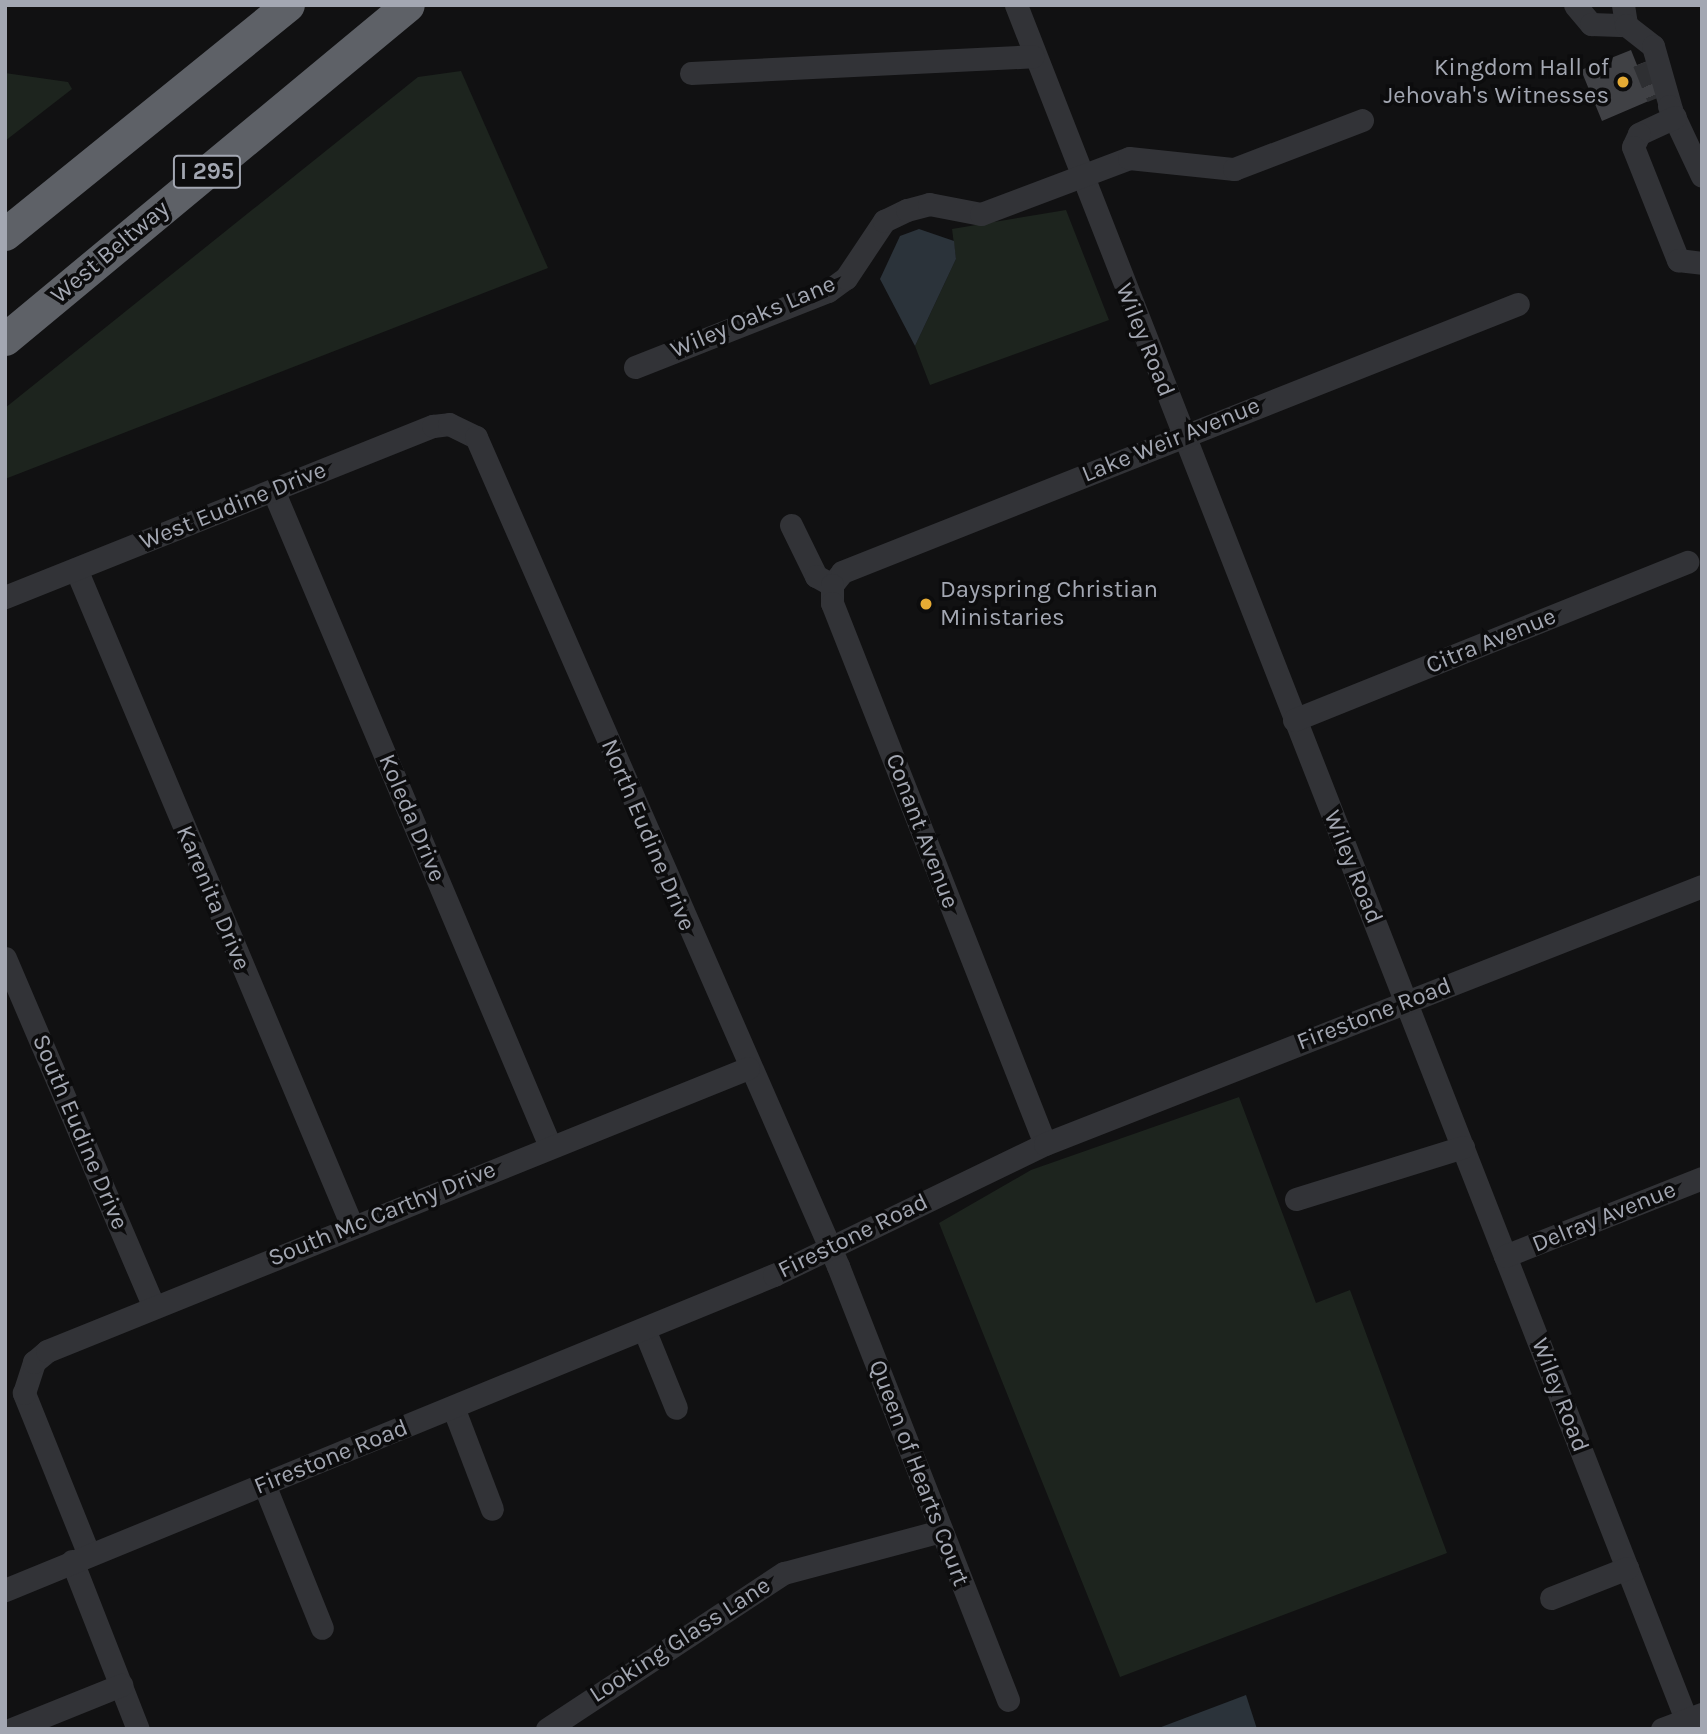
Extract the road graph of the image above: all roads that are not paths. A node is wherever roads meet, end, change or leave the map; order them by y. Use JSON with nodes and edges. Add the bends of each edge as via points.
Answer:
{"nodes":[{"id":1,"x":288,"y":5,"type":"edge"},
{"id":2,"x":408,"y":5,"type":"edge"},
{"id":3,"x":1016,"y":5,"type":"edge"},
{"id":4,"x":1575,"y":5,"type":"edge"},
{"id":5,"x":1630,"y":23,"type":"edge"},
{"id":6,"x":1033,"y":56,"type":"junction"},
{"id":7,"x":1644,"y":62,"type":"tunnel mouth"},
{"id":8,"x":691,"y":73,"type":"dead end"},
{"id":9,"x":1668,"y":108,"type":"junction"},
{"id":10,"x":1362,"y":120,"type":"dead end"},
{"id":11,"x":1702,"y":176,"type":"edge"},
{"id":12,"x":1080,"y":177,"type":"junction"},
{"id":13,"x":5,"y":234,"type":"edge"},
{"id":14,"x":1702,"y":263,"type":"edge"},
{"id":15,"x":1518,"y":304,"type":"dead end"},
{"id":16,"x":5,"y":339,"type":"edge"},
{"id":17,"x":635,"y":367,"type":"dead end"},
{"id":18,"x":463,"y":428,"type":"joint"},
{"id":19,"x":1183,"y":435,"type":"junction"},
{"id":20,"x":273,"y":490,"type":"junction"},
{"id":21,"x":791,"y":525,"type":"dead end"},
{"id":22,"x":1687,"y":562,"type":"dead end"},
{"id":23,"x":76,"y":569,"type":"junction"},
{"id":24,"x":832,"y":585,"type":"junction"},
{"id":25,"x":5,"y":597,"type":"edge"},
{"id":26,"x":1294,"y":720,"type":"junction"},
{"id":27,"x":1702,"y":886,"type":"edge"},
{"id":28,"x":5,"y":958,"type":"edge"},
{"id":29,"x":1406,"y":1002,"type":"junction"},
{"id":30,"x":748,"y":1068,"type":"junction"},
{"id":31,"x":1045,"y":1144,"type":"junction"},
{"id":32,"x":551,"y":1146,"type":"junction"},
{"id":33,"x":1463,"y":1147,"type":"junction"},
{"id":34,"x":1702,"y":1178,"type":"edge"},
{"id":35,"x":1296,"y":1199,"type":"dead end"},
{"id":36,"x":352,"y":1226,"type":"junction"},
{"id":37,"x":826,"y":1249,"type":"junction"},
{"id":38,"x":1505,"y":1256,"type":"junction"},
{"id":39,"x":155,"y":1307,"type":"junction"},
{"id":40,"x":644,"y":1329,"type":"junction"},
{"id":41,"x":453,"y":1407,"type":"junction"},
{"id":42,"x":676,"y":1408,"type":"dead end"},
{"id":43,"x":264,"y":1484,"type":"junction"},
{"id":44,"x":492,"y":1509,"type":"dead end"},
{"id":45,"x":941,"y":1531,"type":"junction"},
{"id":46,"x":81,"y":1558,"type":"junction"},
{"id":47,"x":1628,"y":1568,"type":"junction"},
{"id":48,"x":5,"y":1590,"type":"edge"},
{"id":49,"x":1551,"y":1598,"type":"dead end"},
{"id":50,"x":322,"y":1628,"type":"dead end"},
{"id":51,"x":121,"y":1685,"type":"junction"},
{"id":52,"x":1008,"y":1700,"type":"dead end"},
{"id":53,"x":1693,"y":1721,"type":"edge"},
{"id":54,"x":12,"y":1729,"type":"edge"},
{"id":55,"x":138,"y":1729,"type":"edge"},
{"id":56,"x":547,"y":1729,"type":"edge"},
{"id":57,"x":1662,"y":1729,"type":"edge"}],
"edges":[{"from":1,"to":13,"type":"highway"},
{"from":2,"to":16,"type":"highway","name":"West Beltway","number":"I 295"},
{"from":3,"to":6,"type":"street","name":"Wiley Road"},
{"from":4,"to":5,"type":"street","via":[[1591,24]]},
{"from":5,"to":7,"type":"street"},
{"from":5,"to":9,"type":"street","via":[[1653,46]]},
{"from":6,"to":8,"type":"street"},
{"from":6,"to":12,"type":"street","name":"Wiley Road"},
{"from":9,"to":11,"type":"street"},
{"from":9,"to":14,"type":"street","via":[[1639,134],[1633,147],[1678,260]]},
{"from":10,"to":12,"type":"street","name":"Wiley Oaks Lane","via":[[1234,169],[1214,172],[1149,156]]},
{"from":12,"to":17,"type":"street","name":"Wiley Oaks Lane","via":[[981,214],[929,204],[907,210],[884,221],[846,278],[828,291]]},
{"from":12,"to":19,"type":"street","name":"Wiley Road"},
{"from":15,"to":19,"type":"street","name":"Lake Weir Avenue"},
{"from":18,"to":20,"type":"street","name":"West Eudine Drive","via":[[433,426]]},
{"from":18,"to":30,"type":"street","name":"North Eudine Drive","via":[[486,451]]},
{"from":19,"to":24,"type":"street","name":"Lake Weir Avenue","via":[[842,572]]},
{"from":19,"to":26,"type":"street","name":"Wiley Road"},
{"from":20,"to":23,"type":"street","name":"West Eudine Drive"},
{"from":20,"to":32,"type":"street","name":"Koleda Drive"},
{"from":21,"to":24,"type":"street","via":[[816,576]]},
{"from":22,"to":26,"type":"street","name":"Citra Avenue"},
{"from":23,"to":25,"type":"street","name":"West Eudine Drive"},
{"from":23,"to":36,"type":"street","name":"Karenita Drive"},
{"from":24,"to":31,"type":"street","name":"Conant Avenue","via":[[832,603]]},
{"from":26,"to":29,"type":"street","name":"Wiley Road"},
{"from":27,"to":29,"type":"street","name":"Firestone Road"},
{"from":28,"to":39,"type":"street","name":"South Eudine Drive"},
{"from":29,"to":31,"type":"street","name":"Firestone Road"},
{"from":29,"to":33,"type":"street","name":"Wiley Road"},
{"from":30,"to":32,"type":"street","name":"South Mc Carthy Drive"},
{"from":30,"to":37,"type":"street","name":"North Eudine Drive"},
{"from":31,"to":37,"type":"street","name":"Firestone Road"},
{"from":32,"to":36,"type":"street","name":"South Mc Carthy Drive"},
{"from":33,"to":35,"type":"street"},
{"from":33,"to":38,"type":"street","name":"Wiley Road"},
{"from":34,"to":38,"type":"street","name":"Delray Avenue"},
{"from":36,"to":39,"type":"street","name":"South Mc Carthy Drive"},
{"from":37,"to":40,"type":"street","name":"Firestone Road"},
{"from":37,"to":45,"type":"street","name":"Queen of Hearts Court","via":[[838,1266]]},
{"from":38,"to":47,"type":"street","name":"Wiley Road"},
{"from":39,"to":46,"type":"street","name":"South Mc Carthy Drive","via":[[47,1351],[27,1376],[29,1409]]},
{"from":40,"to":41,"type":"street","name":"Firestone Road"},
{"from":40,"to":42,"type":"street"},
{"from":41,"to":43,"type":"street","name":"Firestone Road"},
{"from":41,"to":44,"type":"street"},
{"from":43,"to":46,"type":"street","name":"Firestone Road"},
{"from":43,"to":50,"type":"street"},
{"from":45,"to":52,"type":"street","name":"Queen of Hearts Court"},
{"from":45,"to":56,"type":"street","name":"Looking Glass Lane","via":[[784,1573]]},
{"from":46,"to":48,"type":"street","name":"Firestone Road"},
{"from":46,"to":51,"type":"street"},
{"from":47,"to":49,"type":"street"},
{"from":47,"to":53,"type":"street","name":"Wiley Road"},
{"from":51,"to":54,"type":"street"},
{"from":51,"to":55,"type":"street"},
{"from":53,"to":57,"type":"street"}]}
